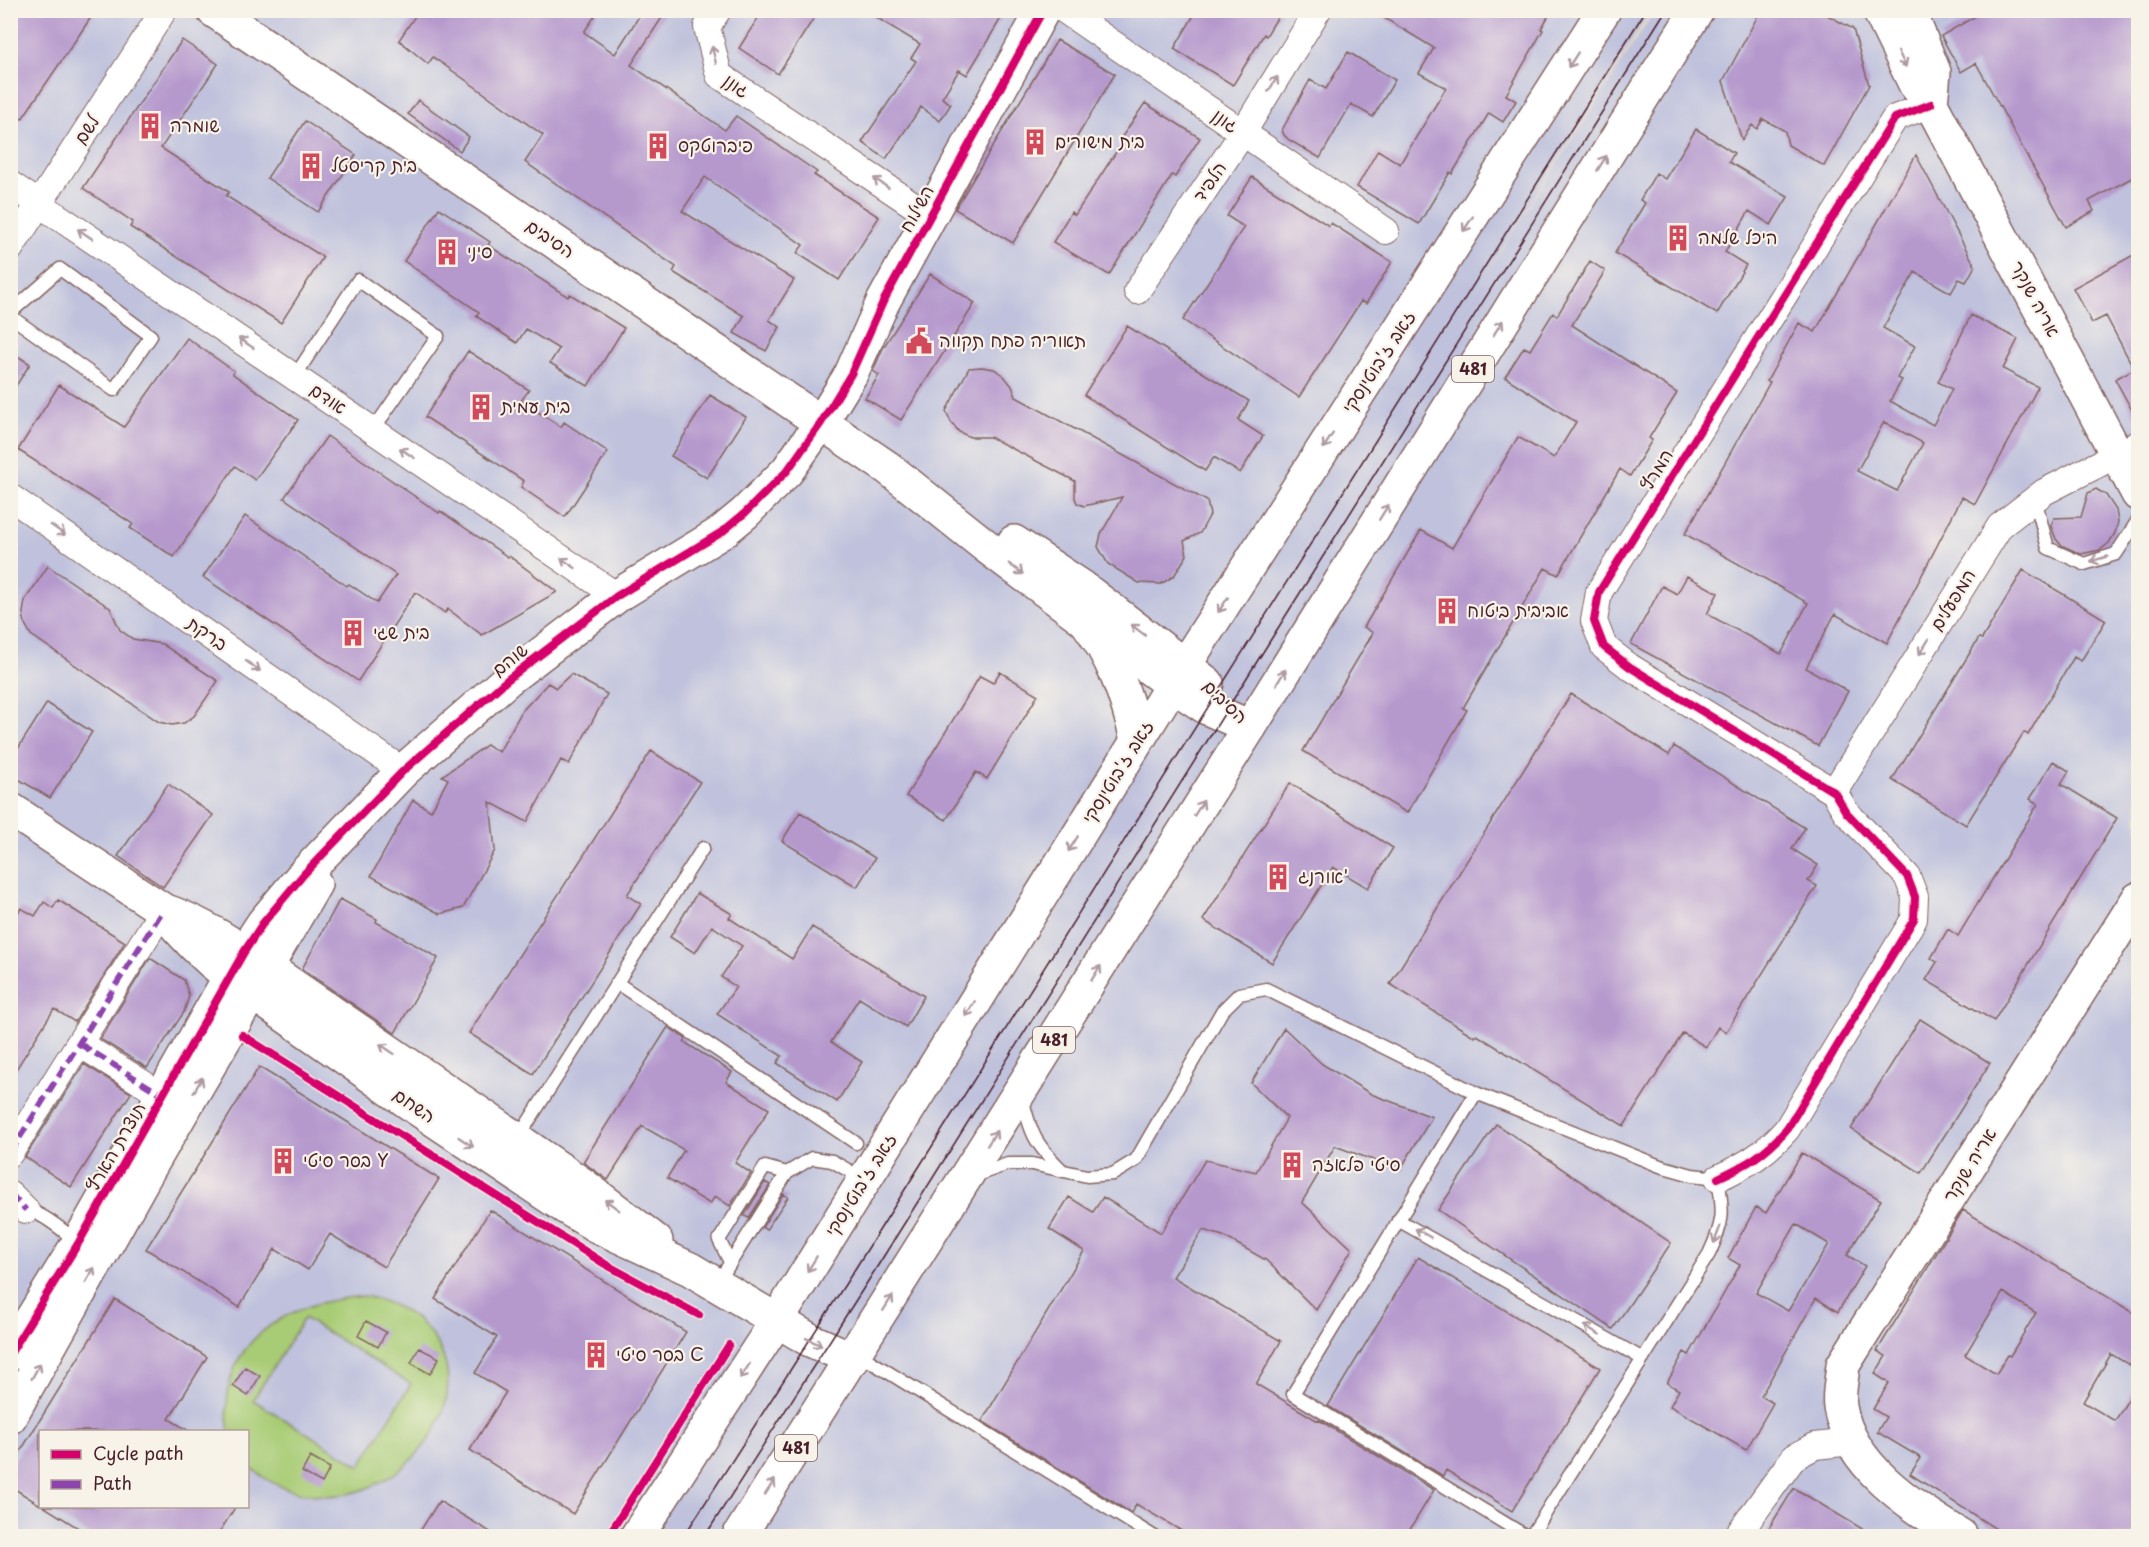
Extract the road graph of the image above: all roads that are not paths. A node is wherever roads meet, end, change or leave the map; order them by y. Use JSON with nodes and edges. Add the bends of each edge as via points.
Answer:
{"nodes":[{"id":1,"x":164,"y":10,"type":"edge"},
{"id":2,"x":213,"y":10,"type":"edge"},
{"id":3,"x":718,"y":10,"type":"edge"},
{"id":4,"x":1043,"y":10,"type":"edge"},
{"id":5,"x":1064,"y":10,"type":"edge"},
{"id":6,"x":1318,"y":10,"type":"edge"},
{"id":7,"x":1604,"y":10,"type":"edge"},
{"id":8,"x":1697,"y":10,"type":"edge"},
{"id":9,"x":1879,"y":10,"type":"edge"},
{"id":10,"x":1909,"y":10,"type":"edge"},
{"id":11,"x":1931,"y":104,"type":"junction"},
{"id":12,"x":1242,"y":134,"type":"junction"},
{"id":13,"x":10,"y":184,"type":"edge"},
{"id":14,"x":40,"y":203,"type":"junction"},
{"id":15,"x":930,"y":216,"type":"junction"},
{"id":16,"x":1386,"y":231,"type":"dead end"},
{"id":17,"x":10,"y":249,"type":"edge"},
{"id":18,"x":1137,"y":291,"type":"dead end"},
{"id":19,"x":10,"y":315,"type":"edge"},
{"id":20,"x":295,"y":376,"type":"junction"},
{"id":21,"x":812,"y":416,"type":"junction"},
{"id":22,"x":373,"y":430,"type":"junction"},
{"id":23,"x":2128,"y":450,"type":"edge"},
{"id":24,"x":888,"y":468,"type":"junction"},
{"id":25,"x":2139,"y":494,"type":"edge"},
{"id":26,"x":10,"y":497,"type":"edge"},
{"id":27,"x":2035,"y":499,"type":"junction"},
{"id":28,"x":2139,"y":520,"type":"edge"},
{"id":29,"x":617,"y":596,"type":"junction"},
{"id":30,"x":1086,"y":621,"type":"junction"},
{"id":31,"x":1178,"y":675,"type":"junction"},
{"id":32,"x":1250,"y":727,"type":"junction"},
{"id":33,"x":1137,"y":740,"type":"junction"},
{"id":34,"x":403,"y":771,"type":"junction"},
{"id":35,"x":1834,"y":792,"type":"junction"},
{"id":36,"x":10,"y":809,"type":"edge"},
{"id":37,"x":703,"y":848,"type":"dead end"},
{"id":38,"x":2139,"y":899,"type":"edge"},
{"id":39,"x":163,"y":910,"type":"junction"},
{"id":40,"x":248,"y":972,"type":"junction"},
{"id":41,"x":617,"y":983,"type":"junction"},
{"id":42,"x":305,"y":1031,"type":"junction"},
{"id":43,"x":80,"y":1044,"type":"junction"},
{"id":44,"x":218,"y":1050,"type":"junction"},
{"id":45,"x":1021,"y":1091,"type":"junction"},
{"id":46,"x":1476,"y":1093,"type":"junction"},
{"id":47,"x":426,"y":1096,"type":"junction"},
{"id":48,"x":165,"y":1097,"type":"junction"},
{"id":49,"x":518,"y":1139,"type":"junction"},
{"id":50,"x":856,"y":1143,"type":"dead end"},
{"id":51,"x":10,"y":1153,"type":"edge"},
{"id":52,"x":137,"y":1165,"type":"junction"},
{"id":53,"x":1064,"y":1172,"type":"junction"},
{"id":54,"x":787,"y":1173,"type":"junction"},
{"id":55,"x":869,"y":1173,"type":"junction"},
{"id":56,"x":1718,"y":1178,"type":"junction"},
{"id":57,"x":966,"y":1179,"type":"junction"},
{"id":58,"x":16,"y":1206,"type":"edge"},
{"id":59,"x":1398,"y":1220,"type":"junction"},
{"id":60,"x":79,"y":1242,"type":"junction"},
{"id":61,"x":712,"y":1272,"type":"junction"},
{"id":62,"x":776,"y":1322,"type":"junction"},
{"id":63,"x":10,"y":1354,"type":"edge"},
{"id":64,"x":855,"y":1356,"type":"junction"},
{"id":65,"x":1643,"y":1359,"type":"junction"},
{"id":66,"x":10,"y":1417,"type":"edge"},
{"id":67,"x":1852,"y":1442,"type":"junction"},
{"id":68,"x":637,"y":1536,"type":"edge"},
{"id":69,"x":739,"y":1536,"type":"edge"},
{"id":70,"x":1153,"y":1536,"type":"edge"},
{"id":71,"x":1528,"y":1536,"type":"edge"},
{"id":72,"x":1737,"y":1536,"type":"edge"},
{"id":73,"x":1960,"y":1536,"type":"edge"}],
"edges":[{"from":1,"to":14,"type":"street","name":"לשם"},
{"from":2,"to":21,"type":"street","name":"הסיבים"},
{"from":15,"to":3,"type":"street","name":"גונן","one_way":true,"via":[[718,75],[707,27]]},
{"from":4,"to":15,"type":"street","name":"השילוח"},
{"from":5,"to":12,"type":"street","name":"גונן"},
{"from":12,"to":6,"type":"street","name":"הלפיד","one_way":true},
{"from":7,"to":31,"type":"street","name":"זאב ז'בוטינסקי","one_way":true},
{"from":32,"to":8,"type":"street","number":"481","one_way":true},
{"from":9,"to":11,"type":"street","name":"אריה שנקר","one_way":true,"via":[[1915,84]]},
{"from":10,"to":11,"type":"street","via":[[1934,72]]},
{"from":11,"to":23,"type":"street","name":"אריה שנקר"},
{"from":11,"to":35,"type":"street","name":"המרץ","via":[[1895,118],[1599,592],[1594,621],[1604,647],[1630,667]]},
{"from":12,"to":16,"type":"street","name":"גונן"},
{"from":12,"to":18,"type":"street","name":"הלפיד"},
{"from":13,"to":14,"type":"street","name":"אודם"},
{"from":14,"to":17,"type":"street","name":"לשם"},
{"from":20,"to":14,"type":"street","name":"אודם","one_way":true},
{"from":15,"to":21,"type":"street","name":"השילוח","via":[[883,302],[850,374]]},
{"from":19,"to":19,"type":"lane","via":[[114,390],[151,336],[60,269]]},
{"from":20,"to":22,"type":"street","name":"אודם"},
{"from":20,"to":22,"type":"lane","via":[[358,280],[438,336]]},
{"from":21,"to":24,"type":"street","name":"הסיבים"},
{"from":21,"to":29,"type":"street","name":"שוהם","via":[[787,471],[745,513],[722,532]]},
{"from":29,"to":22,"type":"street","name":"אודם","one_way":true},
{"from":23,"to":25,"type":"street","name":"אריה שנקר"},
{"from":23,"to":27,"type":"street","name":"המפעלים"},
{"from":24,"to":30,"type":"street","name":"הסיבים","one_way":true},
{"from":31,"to":24,"type":"street","name":"הסיבים","one_way":true,"via":[[1082,587],[995,529]]},
{"from":26,"to":34,"type":"street","name":"ברקת","one_way":true},
{"from":28,"to":27,"type":"lane","one_way":true,"via":[[2115,554],[2085,564],[2048,548]]},
{"from":27,"to":35,"type":"street","name":"המפעלים","one_way":true,"via":[[2000,526]]},
{"from":29,"to":34,"type":"street","name":"שוהם","via":[[495,684]]},
{"from":30,"to":31,"type":"street","name":"הסיבים"},
{"from":30,"to":33,"type":"street","via":[[1102,641],[1114,666]]},
{"from":31,"to":32,"type":"street","name":"הסיבים","via":[[1231,705]]},
{"from":31,"to":33,"type":"street","name":"זאב ז'בוטינסקי"},
{"from":45,"to":32,"type":"street","number":"481","one_way":true},
{"from":33,"to":55,"type":"street","name":"זאב ז'בוטינסקי","one_way":true},
{"from":34,"to":40,"type":"street","name":"שוהם","via":[[304,874],[263,923]]},
{"from":35,"to":56,"type":"street","via":[[1846,812],[1907,876],[1915,897],[1914,919],[1787,1129],[1749,1163]]},
{"from":36,"to":39,"type":"street","name":"השחם","via":[[56,833]]},
{"from":37,"to":41,"type":"lane"},
{"from":38,"to":67,"type":"street","name":"אריה שנקר","via":[[1843,1365],[1840,1406]]},
{"from":39,"to":40,"type":"street","name":"השחם","via":[[204,957]]},
{"from":39,"to":43,"type":"street"},
{"from":40,"to":42,"type":"street","name":"השחם"},
{"from":40,"to":44,"type":"street","name":"תוצרת הארץ"},
{"from":47,"to":40,"type":"street","name":"השחם","one_way":true},
{"from":40,"to":48,"type":"street","name":"תוצרת הארץ"},
{"from":41,"to":49,"type":"lane"},
{"from":41,"to":50,"type":"lane"},
{"from":42,"to":44,"type":"street","via":[[261,1028]]},
{"from":42,"to":47,"type":"street","name":"השחם"},
{"from":43,"to":48,"type":"street"},
{"from":43,"to":51,"type":"street"},
{"from":52,"to":44,"type":"street","name":"תוצרת הארץ","one_way":true},
{"from":45,"to":53,"type":"lane","via":[[1036,1140]]},
{"from":57,"to":45,"type":"street","number":"481","one_way":true},
{"from":46,"to":53,"type":"lane","via":[[1266,989],[1239,994],[1222,1011],[1136,1161],[1113,1174],[1087,1176]]},
{"from":46,"to":56,"type":"lane","via":[[1660,1166]]},
{"from":46,"to":59,"type":"lane"},
{"from":47,"to":49,"type":"street","name":"השחם"},
{"from":47,"to":61,"type":"street","name":"השחם","one_way":true,"via":[[597,1226]]},
{"from":48,"to":52,"type":"street","name":"תוצרת הארץ"},
{"from":61,"to":49,"type":"street","name":"השחם","one_way":true},
{"from":52,"to":60,"type":"street","name":"תוצרת הארץ"},
{"from":66,"to":52,"type":"street","name":"תוצרת הארץ","one_way":true},
{"from":53,"to":57,"type":"lane","via":[[1032,1164],[1008,1164]]},
{"from":54,"to":55,"type":"lane","via":[[812,1158],[832,1161],[853,1173]]},
{"from":54,"to":61,"type":"lane"},
{"from":54,"to":61,"type":"lane","via":[[765,1167],[719,1240]]},
{"from":55,"to":62,"type":"street","name":"זאב ז'בוטינסקי","one_way":true},
{"from":56,"to":65,"type":"lane","one_way":true,"via":[[1723,1210],[1720,1230]]},
{"from":64,"to":57,"type":"street","number":"481","one_way":true},
{"from":58,"to":60,"type":"lane","via":[[37,1213]]},
{"from":65,"to":59,"type":"lane","one_way":true},
{"from":59,"to":71,"type":"lane","via":[[1293,1394]]},
{"from":60,"to":63,"type":"street","name":"תוצרת הארץ"},
{"from":61,"to":62,"type":"street","name":"השחם"},
{"from":62,"to":64,"type":"street","name":"השחם","one_way":true,"via":[[810,1340]]},
{"from":62,"to":68,"type":"street","name":"זאב ז'בוטינסקי","one_way":true},
{"from":69,"to":64,"type":"street","number":"481","one_way":true},
{"from":64,"to":70,"type":"lane"},
{"from":65,"to":71,"type":"lane"},
{"from":67,"to":72,"type":"street","via":[[1815,1446],[1794,1457]]},
{"from":67,"to":73,"type":"street","name":"אריה שנקר","via":[[1884,1482]]}]}
